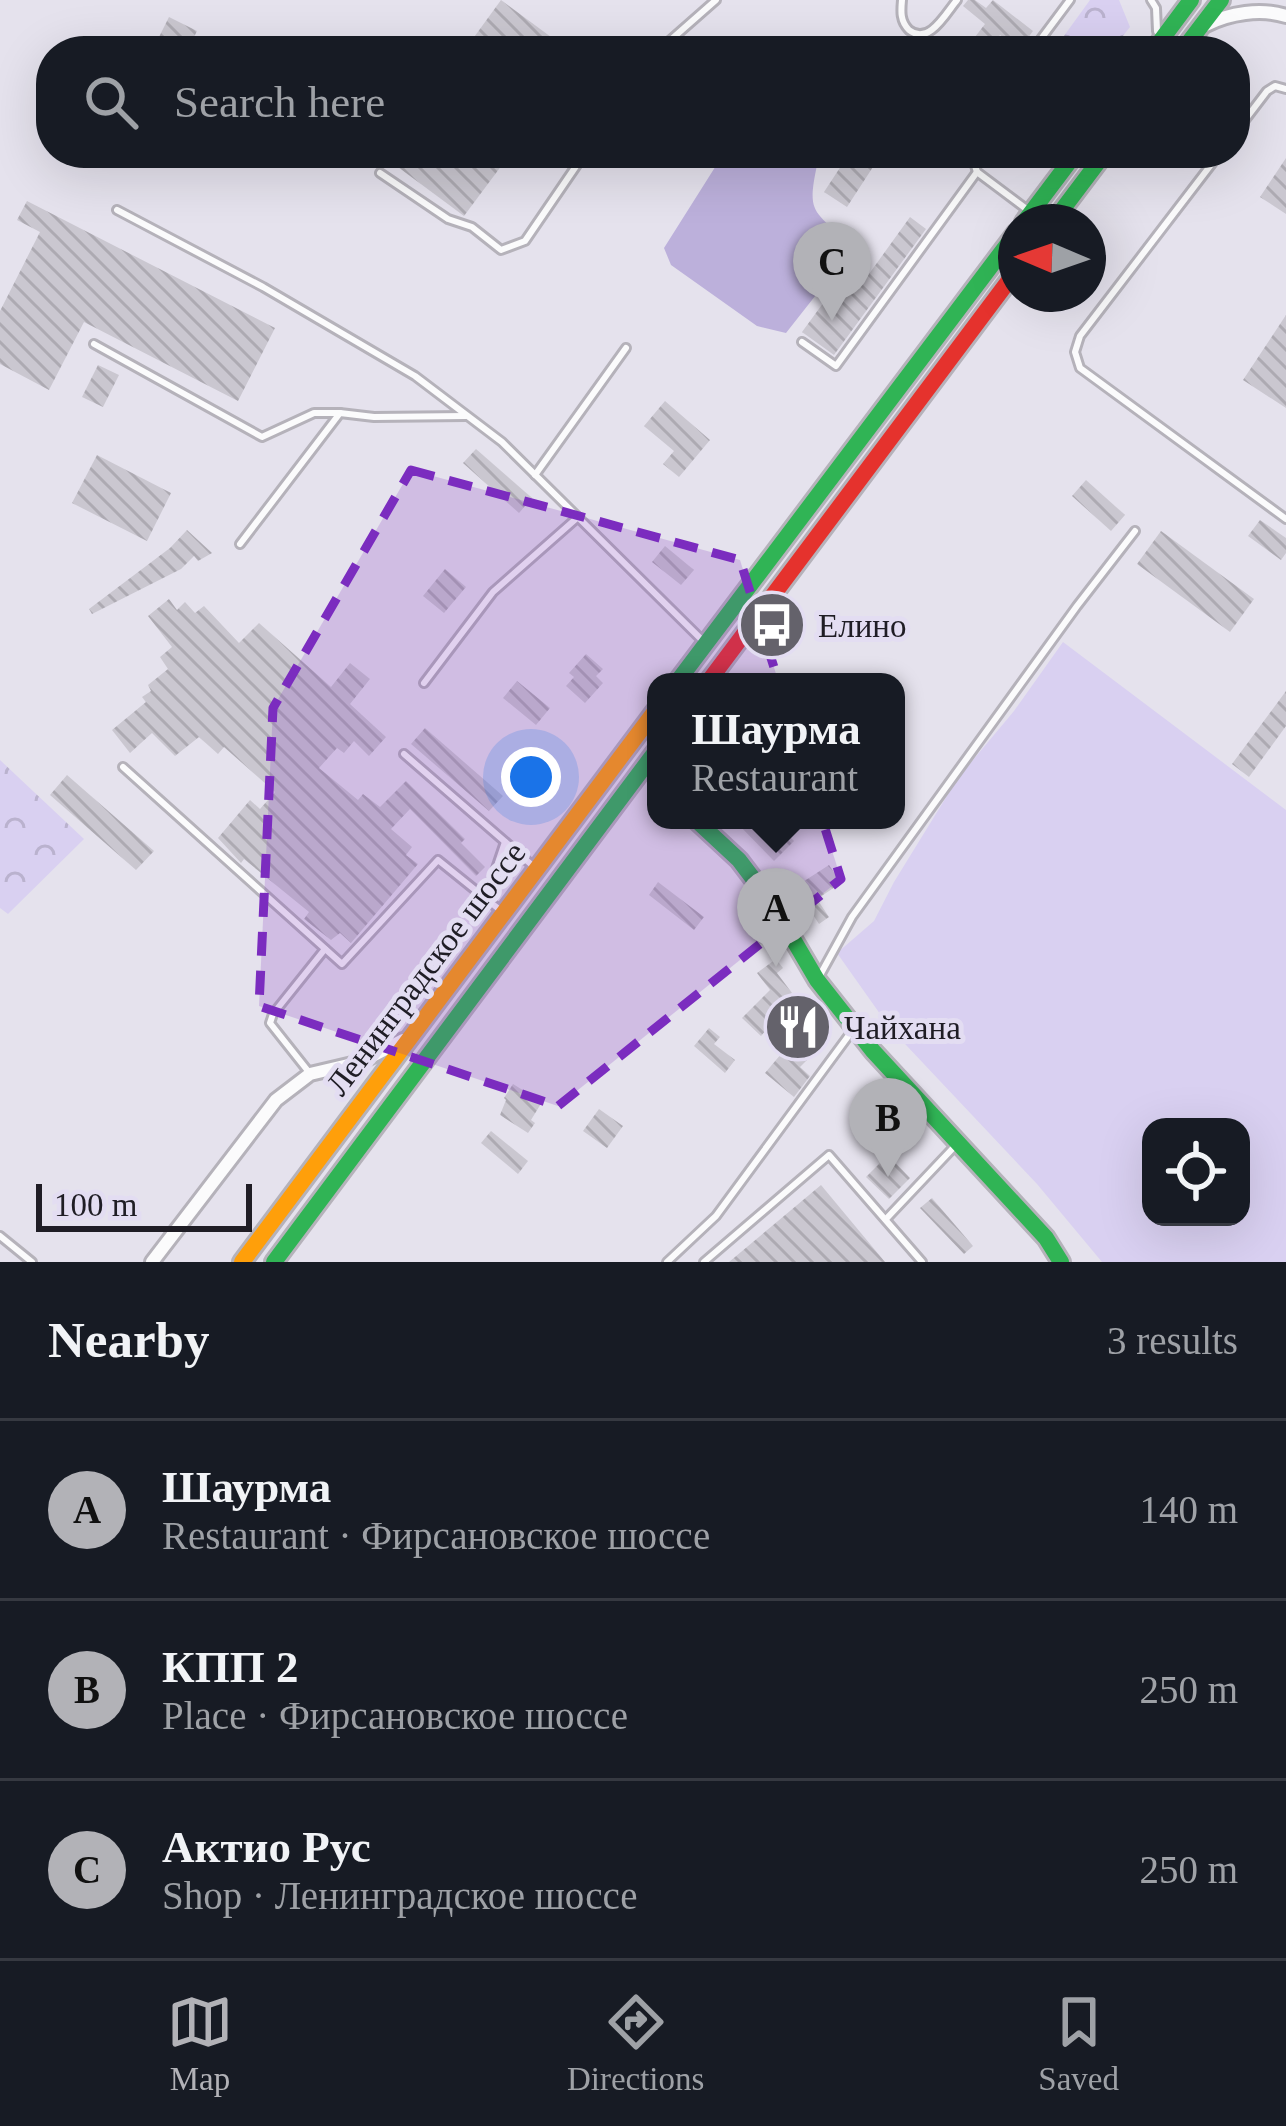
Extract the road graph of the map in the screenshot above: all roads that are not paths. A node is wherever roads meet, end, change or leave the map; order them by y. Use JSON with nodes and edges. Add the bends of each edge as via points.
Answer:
{"nodes":[{"id":1,"x":716,"y":0,"type":"edge"},
{"id":2,"x":902,"y":0,"type":"edge"},
{"id":3,"x":957,"y":0,"type":"edge"},
{"id":4,"x":1070,"y":0,"type":"edge"},
{"id":5,"x":1151,"y":0,"type":"edge"},
{"id":6,"x":1191,"y":0,"type":"edge"},
{"id":7,"x":1221,"y":0,"type":"edge"},
{"id":8,"x":1279,"y":10,"type":"edge"},
{"id":9,"x":1198,"y":30,"type":"junction"},
{"id":10,"x":675,"y":36,"type":"edge"},
{"id":11,"x":1043,"y":36,"type":"edge"},
{"id":12,"x":1155,"y":36,"type":"edge"},
{"id":13,"x":1164,"y":36,"type":"edge"},
{"id":14,"x":1193,"y":36,"type":"edge"},
{"id":15,"x":1286,"y":88,"type":"edge"},
{"id":16,"x":1250,"y":113,"type":"edge"},
{"id":17,"x":575,"y":168,"type":"edge"},
{"id":18,"x":976,"y":168,"type":"edge"},
{"id":19,"x":1065,"y":168,"type":"edge"},
{"id":20,"x":1094,"y":168,"type":"edge"},
{"id":21,"x":1209,"y":168,"type":"edge"},
{"id":22,"x":977,"y":172,"type":"junction"},
{"id":23,"x":380,"y":173,"type":"dead end"},
{"id":24,"x":1013,"y":204,"type":"edge"},
{"id":25,"x":1038,"y":204,"type":"edge"},
{"id":26,"x":1067,"y":204,"type":"edge"},
{"id":27,"x":117,"y":210,"type":"dead end"},
{"id":28,"x":998,"y":256,"type":"edge"},
{"id":29,"x":998,"y":295,"type":"edge"},
{"id":30,"x":802,"y":342,"type":"dead end"},
{"id":31,"x":94,"y":344,"type":"dead end"},
{"id":32,"x":626,"y":348,"type":"dead end"},
{"id":33,"x":340,"y":413,"type":"junction"},
{"id":34,"x":467,"y":416,"type":"junction"},
{"id":35,"x":535,"y":475,"type":"junction"},
{"id":36,"x":578,"y":517,"type":"junction"},
{"id":37,"x":1286,"y":519,"type":"edge"},
{"id":38,"x":1135,"y":531,"type":"dead end"},
{"id":39,"x":240,"y":544,"type":"dead end"},
{"id":40,"x":706,"y":644,"type":"junction"},
{"id":41,"x":684,"y":673,"type":"edge"},
{"id":42,"x":715,"y":673,"type":"edge"},
{"id":43,"x":424,"y":683,"type":"dead end"},
{"id":44,"x":647,"y":722,"type":"edge"},
{"id":45,"x":404,"y":754,"type":"dead end"},
{"id":46,"x":647,"y":763,"type":"edge"},
{"id":47,"x":123,"y":767,"type":"dead end"},
{"id":48,"x":639,"y":773,"type":"junction"},
{"id":49,"x":647,"y":780,"type":"edge"},
{"id":50,"x":706,"y":829,"type":"edge"},
{"id":51,"x":506,"y":842,"type":"junction"},
{"id":52,"x":536,"y":869,"type":"junction"},
{"id":53,"x":486,"y":898,"type":"junction"},
{"id":54,"x":503,"y":912,"type":"junction"},
{"id":55,"x":325,"y":949,"type":"junction"},
{"id":56,"x":817,"y":980,"type":"junction"},
{"id":57,"x":855,"y":1027,"type":"junction"},
{"id":58,"x":413,"y":1032,"type":"junction"},
{"id":59,"x":310,"y":1074,"type":"junction"},
{"id":60,"x":958,"y":1143,"type":"junction"},
{"id":61,"x":886,"y":1220,"type":"junction"},
{"id":62,"x":0,"y":1236,"type":"edge"},
{"id":63,"x":32,"y":1262,"type":"edge"},
{"id":64,"x":152,"y":1262,"type":"edge"},
{"id":65,"x":242,"y":1262,"type":"edge"},
{"id":66,"x":274,"y":1262,"type":"edge"},
{"id":67,"x":667,"y":1262,"type":"edge"},
{"id":68,"x":704,"y":1262,"type":"edge"},
{"id":69,"x":922,"y":1262,"type":"edge"},
{"id":70,"x":1061,"y":1262,"type":"edge"}],
"edges":[{"from":1,"to":10,"type":"lane"},
{"from":2,"to":3,"type":"lane","via":[[906,26],[924,35]]},
{"from":4,"to":11,"type":"lane"},
{"from":5,"to":12,"type":"lane"},
{"from":6,"to":13,"type":"main road"},
{"from":7,"to":9,"type":"main road"},
{"from":8,"to":9,"type":"street","via":[[1229,15]]},
{"from":9,"to":14,"type":"main road"},
{"from":15,"to":16,"type":"lane","via":[[1274,86]]},
{"from":17,"to":23,"type":"lane","via":[[526,241],[501,250]]},
{"from":18,"to":22,"type":"lane"},
{"from":19,"to":25,"type":"main road"},
{"from":20,"to":26,"type":"main road"},
{"from":21,"to":37,"type":"lane","via":[[1075,352],[1080,368]]},
{"from":22,"to":24,"type":"lane"},
{"from":22,"to":30,"type":"lane","via":[[836,367]]},
{"from":27,"to":34,"type":"lane","via":[[416,376]]},
{"from":28,"to":40,"type":"main road"},
{"from":29,"to":42,"type":"main road"},
{"from":31,"to":33,"type":"lane","via":[[262,437],[314,413]]},
{"from":32,"to":35,"type":"lane"},
{"from":33,"to":34,"type":"lane"},
{"from":33,"to":39,"type":"lane"},
{"from":34,"to":35,"type":"lane"},
{"from":35,"to":36,"type":"lane"},
{"from":36,"to":40,"type":"lane"},
{"from":36,"to":43,"type":"lane","via":[[493,592]]},
{"from":38,"to":56,"type":"lane","via":[[852,917]]},
{"from":40,"to":41,"type":"main road"},
{"from":44,"to":52,"type":"main road","name":"Ленинградское шоссе"},
{"from":45,"to":51,"type":"lane"},
{"from":46,"to":48,"type":"main road","name":"Ленинградское шоссе"},
{"from":47,"to":55,"type":"lane"},
{"from":48,"to":49,"type":"main road"},
{"from":48,"to":66,"type":"main road","name":"Ленинградское шоссе"},
{"from":50,"to":56,"type":"main road","via":[[739,860]]},
{"from":51,"to":52,"type":"lane"},
{"from":51,"to":53,"type":"lane"},
{"from":52,"to":54,"type":"main road","name":"Ленинградское шоссе"},
{"from":53,"to":54,"type":"lane"},
{"from":53,"to":55,"type":"lane","via":[[438,860],[341,964]]},
{"from":54,"to":58,"type":"main road","name":"Ленинградское шоссе"},
{"from":55,"to":59,"type":"lane","via":[[270,1023]]},
{"from":56,"to":57,"type":"main road"},
{"from":57,"to":60,"type":"main road"},
{"from":57,"to":67,"type":"lane","via":[[716,1216]]},
{"from":58,"to":59,"type":"street","via":[[362,1062]]},
{"from":58,"to":65,"type":"main road","name":"Ленинградское шоссе"},
{"from":59,"to":64,"type":"street","via":[[276,1100]]},
{"from":60,"to":61,"type":"lane"},
{"from":60,"to":70,"type":"main road"},
{"from":61,"to":68,"type":"lane","via":[[829,1155]]},
{"from":61,"to":69,"type":"lane"},
{"from":62,"to":63,"type":"lane"}]}
